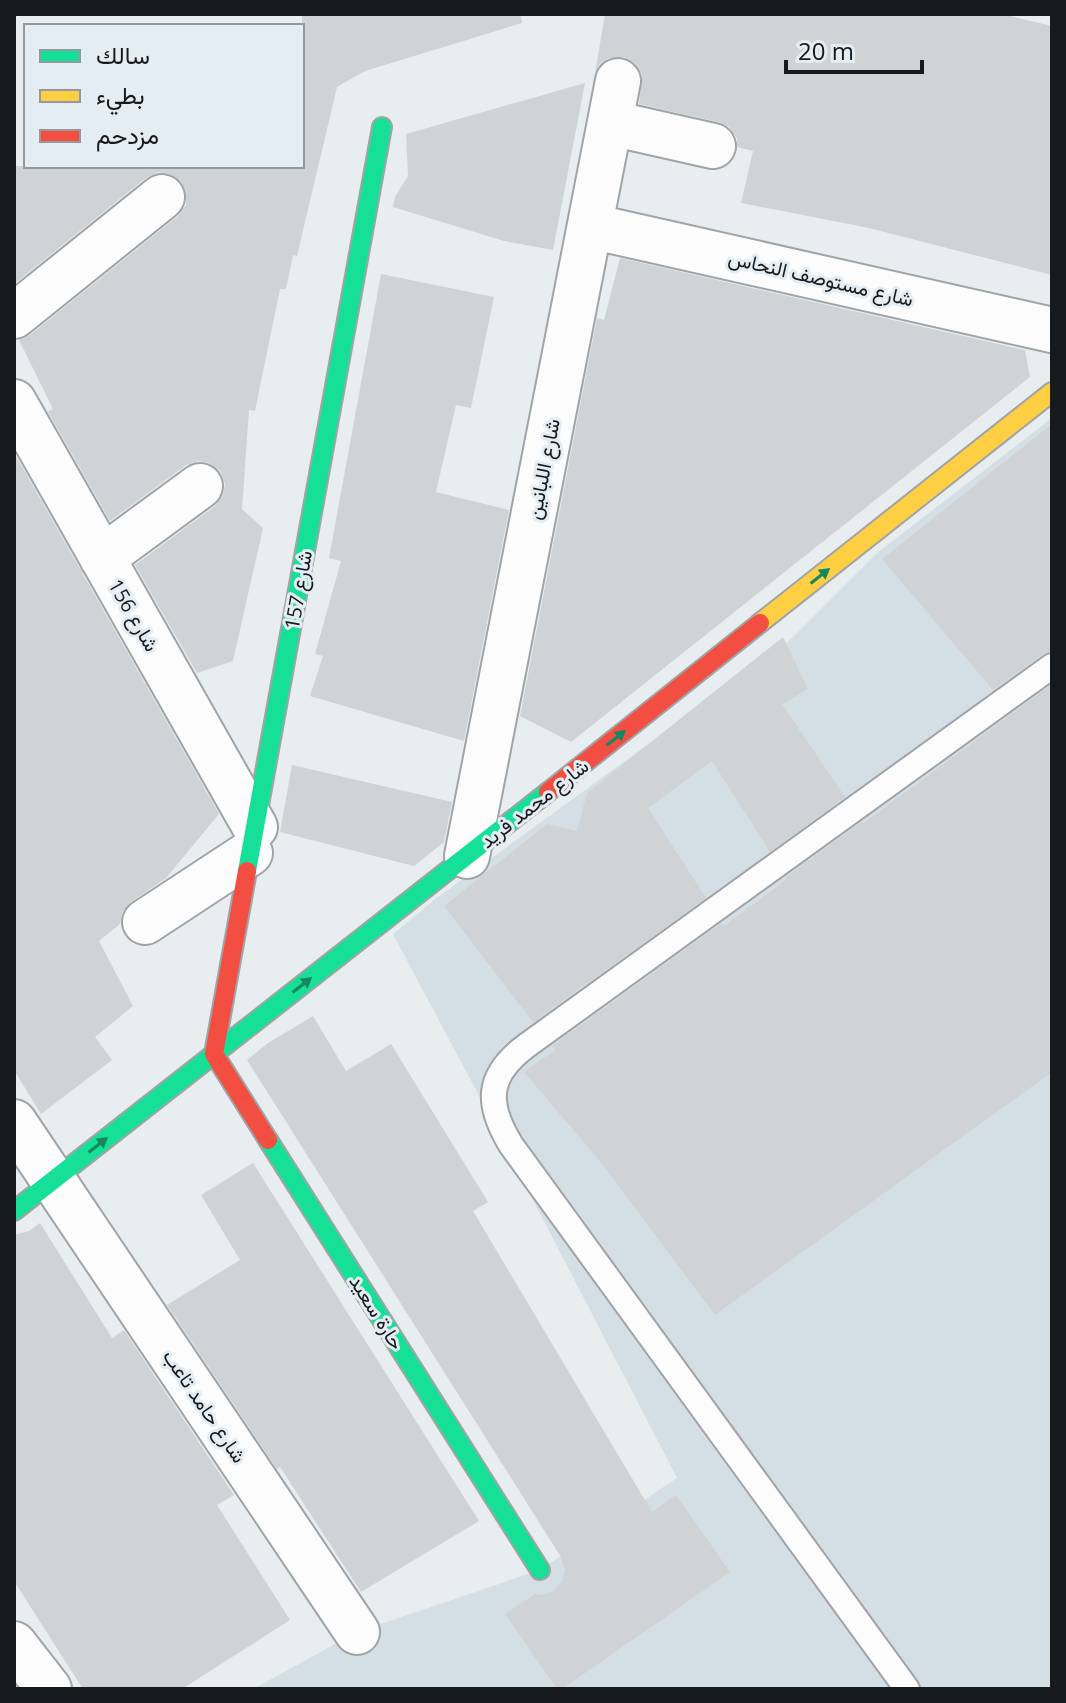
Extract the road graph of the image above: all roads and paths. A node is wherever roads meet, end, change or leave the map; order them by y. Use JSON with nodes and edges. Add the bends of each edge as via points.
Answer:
{"nodes":[{"id":1,"x":382,"y":127,"type":"dead end"},
{"id":2,"x":713,"y":146,"type":"dead end"},
{"id":3,"x":162,"y":197,"type":"dead end"},
{"id":4,"x":590,"y":226,"type":"junction"},
{"id":5,"x":14,"y":316,"type":"edge"},
{"id":6,"x":1052,"y":330,"type":"edge"},
{"id":7,"x":1052,"y":392,"type":"edge"},
{"id":8,"x":14,"y":402,"type":"edge"},
{"id":9,"x":200,"y":486,"type":"dead end"},
{"id":10,"x":102,"y":558,"type":"junction"},
{"id":11,"x":1052,"y":666,"type":"edge"},
{"id":12,"x":252,"y":840,"type":"junction"},
{"id":13,"x":467,"y":856,"type":"junction"},
{"id":14,"x":145,"y":922,"type":"dead end"},
{"id":15,"x":214,"y":1054,"type":"junction"},
{"id":16,"x":14,"y":1122,"type":"edge"},
{"id":17,"x":53,"y":1180,"type":"junction"},
{"id":18,"x":14,"y":1211,"type":"edge"},
{"id":19,"x":540,"y":1570,"type":"dead end"},
{"id":20,"x":357,"y":1632,"type":"dead end"},
{"id":21,"x":14,"y":1644,"type":"edge"},
{"id":22,"x":49,"y":1689,"type":"edge"},
{"id":23,"x":907,"y":1689,"type":"edge"}],
"edges":[{"from":1,"to":12,"type":"street","name":"شارع 157"},
{"from":2,"to":4,"type":"street","name":"شارع اللبانين","via":[[614,102]]},
{"from":3,"to":5,"type":"street"},
{"from":4,"to":6,"type":"street","name":"شارع مستوصف النحاس"},
{"from":4,"to":13,"type":"street","name":"شارع اللبانين"},
{"from":13,"to":7,"type":"street","name":"شارع محمد فريد","one_way":true},
{"from":8,"to":10,"type":"street","name":"شارع 156"},
{"from":9,"to":10,"type":"street"},
{"from":10,"to":12,"type":"street","name":"شارع 156"},
{"from":11,"to":23,"type":"lane","via":[[526,1046],[495,1082],[495,1115],[511,1145]]},
{"from":12,"to":14,"type":"street"},
{"from":12,"to":15,"type":"street","name":"شارع 157"},
{"from":15,"to":13,"type":"street","name":"شارع محمد فريد","one_way":true},
{"from":17,"to":15,"type":"street","name":"شارع محمد فريد","one_way":true},
{"from":15,"to":19,"type":"street","name":"حارة سعيد"},
{"from":16,"to":17,"type":"street","name":"شارع حامد تاعب"},
{"from":17,"to":18,"type":"street","name":"شارع محمد فريد"},
{"from":17,"to":20,"type":"street","name":"شارع حامد تاعب"},
{"from":21,"to":22,"type":"street"}]}
